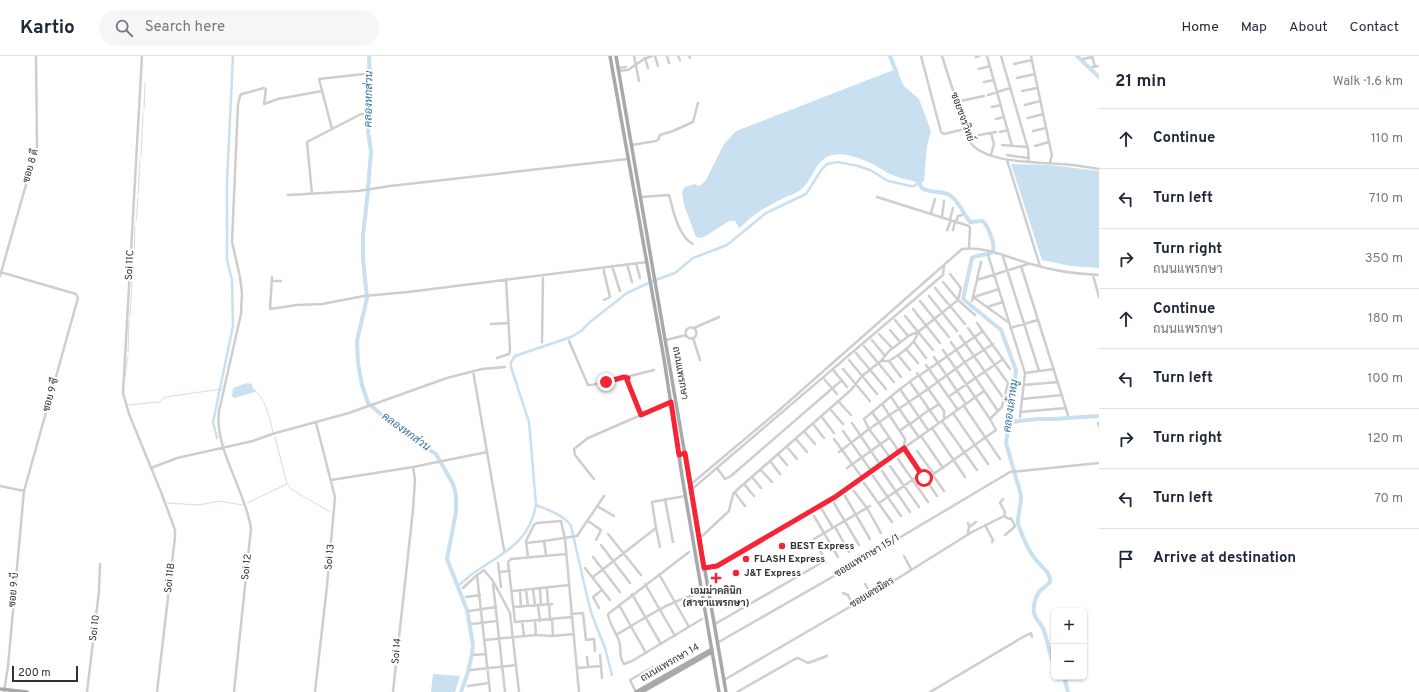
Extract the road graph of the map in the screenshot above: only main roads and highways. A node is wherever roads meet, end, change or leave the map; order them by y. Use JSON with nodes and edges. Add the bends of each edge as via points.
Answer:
{"nodes":[{"id":1,"x":610,"y":56,"type":"edge"},
{"id":2,"x":616,"y":56,"type":"edge"},
{"id":3,"x":627,"y":118,"type":"junction"},
{"id":4,"x":621,"y":119,"type":"junction"},
{"id":5,"x":685,"y":453,"type":"junction"},
{"id":6,"x":679,"y":455,"type":"junction"},
{"id":7,"x":712,"y":650,"type":"junction"},
{"id":8,"x":3,"y":690,"type":"edge"},
{"id":9,"x":27,"y":692,"type":"edge"},
{"id":10,"x":636,"y":692,"type":"edge"},
{"id":11,"x":642,"y":692,"type":"edge"},
{"id":12,"x":719,"y":692,"type":"edge"},
{"id":13,"x":726,"y":692,"type":"edge"}],
"edges":[{"from":1,"to":4,"type":"main road","name":"ถนนแพรกษา"},
{"from":2,"to":3,"type":"main road","name":"ถนนแพรกษา"},
{"from":3,"to":4,"type":"main road"},
{"from":3,"to":5,"type":"main road","name":"ถนนแพรกษา"},
{"from":4,"to":6,"type":"main road","name":"ถนนแพรกษา"},
{"from":5,"to":6,"type":"main road"},
{"from":5,"to":13,"type":"main road","name":"ถนนแพรกษา"},
{"from":6,"to":7,"type":"main road","name":"ถนนแพรกษา"},
{"from":7,"to":10,"type":"main road","name":"ถนนแพรกษา 14"},
{"from":7,"to":11,"type":"main road","name":"ถนนแพรกษา 14"},
{"from":7,"to":12,"type":"main road","name":"ถนนแพรกษา"},
{"from":8,"to":9,"type":"main road"}]}
